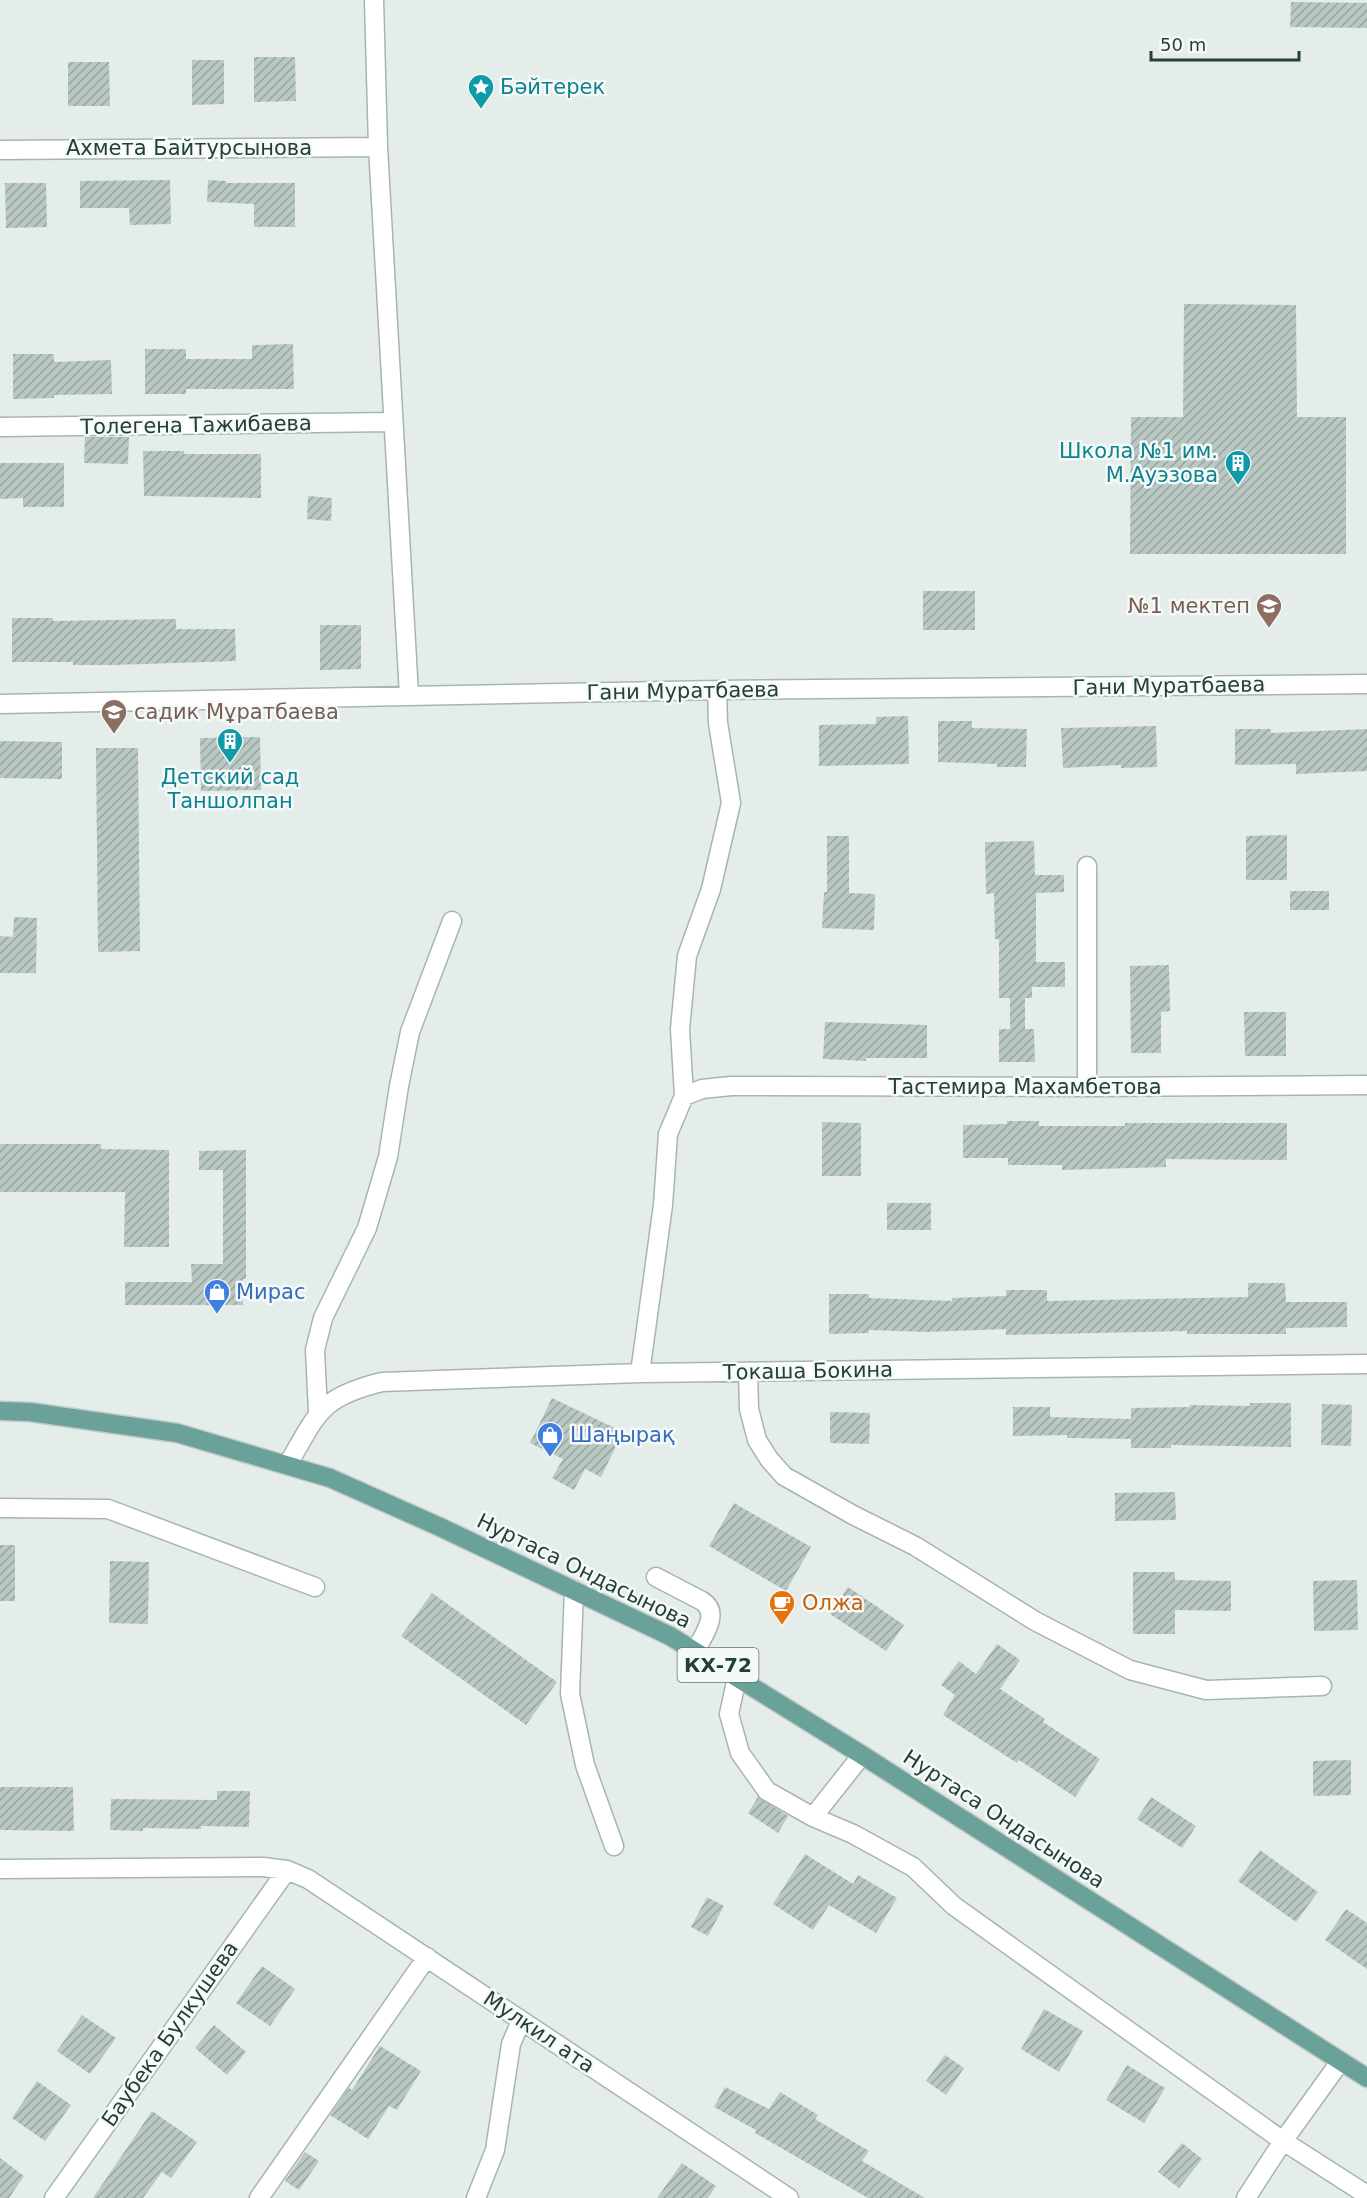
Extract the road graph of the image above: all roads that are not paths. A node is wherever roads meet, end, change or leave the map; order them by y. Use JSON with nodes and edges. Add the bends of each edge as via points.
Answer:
{"nodes":[{"id":1,"x":374,"y":0,"type":"edge"},
{"id":2,"x":378,"y":147,"type":"junction"},
{"id":3,"x":0,"y":150,"type":"edge"},
{"id":4,"x":392,"y":422,"type":"junction"},
{"id":5,"x":0,"y":428,"type":"edge"},
{"id":6,"x":1367,"y":684,"type":"edge"},
{"id":7,"x":717,"y":690,"type":"junction"},
{"id":8,"x":408,"y":695,"type":"junction"},
{"id":9,"x":0,"y":704,"type":"edge"},
{"id":10,"x":1087,"y":866,"type":"dead end"},
{"id":11,"x":452,"y":921,"type":"dead end"},
{"id":12,"x":1367,"y":1085,"type":"edge"},
{"id":13,"x":1087,"y":1087,"type":"junction"},
{"id":14,"x":684,"y":1096,"type":"junction"},
{"id":15,"x":1367,"y":1364,"type":"edge"},
{"id":16,"x":748,"y":1372,"type":"junction"},
{"id":17,"x":640,"y":1373,"type":"junction"},
{"id":18,"x":0,"y":1411,"type":"edge"},
{"id":19,"x":318,"y":1412,"type":"junction"},
{"id":20,"x":288,"y":1464,"type":"junction"},
{"id":21,"x":0,"y":1508,"type":"edge"},
{"id":22,"x":656,"y":1577,"type":"dead end"},
{"id":23,"x":315,"y":1587,"type":"dead end"},
{"id":24,"x":574,"y":1590,"type":"junction"},
{"id":25,"x":695,"y":1651,"type":"junction"},
{"id":26,"x":736,"y":1677,"type":"junction"},
{"id":27,"x":1322,"y":1686,"type":"dead end"},
{"id":28,"x":862,"y":1755,"type":"junction"},
{"id":29,"x":813,"y":1817,"type":"junction"},
{"id":30,"x":614,"y":1846,"type":"dead end"},
{"id":31,"x":0,"y":1869,"type":"edge"},
{"id":32,"x":287,"y":1870,"type":"junction"},
{"id":33,"x":427,"y":1957,"type":"junction"},
{"id":34,"x":521,"y":2021,"type":"junction"},
{"id":35,"x":1340,"y":2062,"type":"junction"},
{"id":36,"x":1367,"y":2078,"type":"edge"},
{"id":37,"x":1283,"y":2141,"type":"junction"},
{"id":38,"x":1367,"y":2195,"type":"edge"},
{"id":39,"x":54,"y":2198,"type":"edge"},
{"id":40,"x":259,"y":2198,"type":"edge"},
{"id":41,"x":476,"y":2198,"type":"edge"},
{"id":42,"x":789,"y":2198,"type":"edge"},
{"id":43,"x":1246,"y":2198,"type":"edge"}],
"edges":[{"from":1,"to":2,"type":"street"},
{"from":2,"to":3,"type":"street","name":"Ахмета Байтурсынова"},
{"from":2,"to":4,"type":"street"},
{"from":4,"to":5,"type":"street","name":"Толегена Тажибаева"},
{"from":4,"to":8,"type":"street"},
{"from":6,"to":7,"type":"street","name":"Гани Муратбаева"},
{"from":7,"to":8,"type":"street","name":"Гани Муратбаева"},
{"from":7,"to":14,"type":"street","via":[[718,723],[731,804],[711,889],[687,957],[680,1029]]},
{"from":8,"to":9,"type":"street","name":"Гани Муратбаева"},
{"from":10,"to":13,"type":"street"},
{"from":11,"to":19,"type":"street","via":[[410,1032],[387,1157],[367,1228],[323,1318],[315,1350]]},
{"from":12,"to":13,"type":"street","name":"Тастемира Махамбетова"},
{"from":13,"to":14,"type":"street","name":"Тастемира Махамбетова","via":[[731,1086],[702,1089]]},
{"from":14,"to":17,"type":"street","via":[[668,1134],[663,1205]]},
{"from":15,"to":16,"type":"street","name":"Токаша Бокина"},
{"from":16,"to":17,"type":"street","name":"Токаша Бокина"},
{"from":16,"to":27,"type":"street","via":[[749,1409],[756,1440],[784,1476],[915,1546],[1035,1622],[1130,1670],[1206,1690]]},
{"from":17,"to":19,"type":"street","name":"Токаша Бокина","via":[[381,1382],[355,1389]]},
{"from":18,"to":20,"type":"main road","name":"Нуртаса Ондасынова","number":"КХ-72","via":[[177,1433]]},
{"from":19,"to":20,"type":"street","name":"Токаша Бокина"},
{"from":20,"to":24,"type":"main road","name":"Нуртаса Ондасынова","number":"КХ-72","via":[[341,1483]]},
{"from":21,"to":23,"type":"street","via":[[108,1509]]},
{"from":22,"to":25,"type":"street","via":[[707,1604],[711,1611]]},
{"from":24,"to":25,"type":"main road","name":"Нуртаса Ондасынова","number":"КХ-72"},
{"from":24,"to":30,"type":"street","via":[[570,1694],[585,1765]]},
{"from":25,"to":26,"type":"main road","name":"Нуртаса Ондасынова","number":"КХ-72"},
{"from":26,"to":28,"type":"main road","name":"Нуртаса Ондасынова","number":"КХ-72"},
{"from":26,"to":29,"type":"street","via":[[729,1714],[740,1753],[767,1791]]},
{"from":28,"to":29,"type":"street"},
{"from":28,"to":35,"type":"main road","name":"Нуртаса Ондасынова","number":"КХ-72"},
{"from":29,"to":37,"type":"street","via":[[853,1834],[913,1868],[954,1906]]},
{"from":31,"to":32,"type":"street","name":"Мулкил ата"},
{"from":32,"to":33,"type":"street","name":"Мулкил ата","via":[[308,1879]]},
{"from":32,"to":39,"type":"street","name":"Баубека Булкушева"},
{"from":33,"to":34,"type":"street","name":"Мулкил ата"},
{"from":33,"to":40,"type":"street"},
{"from":34,"to":41,"type":"street","via":[[512,2044],[495,2150]]},
{"from":34,"to":42,"type":"street","name":"Мулкил ата"},
{"from":35,"to":36,"type":"main road","name":"Нуртаса Ондасынова","number":"КХ-72"},
{"from":35,"to":37,"type":"street"},
{"from":37,"to":38,"type":"street"},
{"from":37,"to":43,"type":"street"}]}
